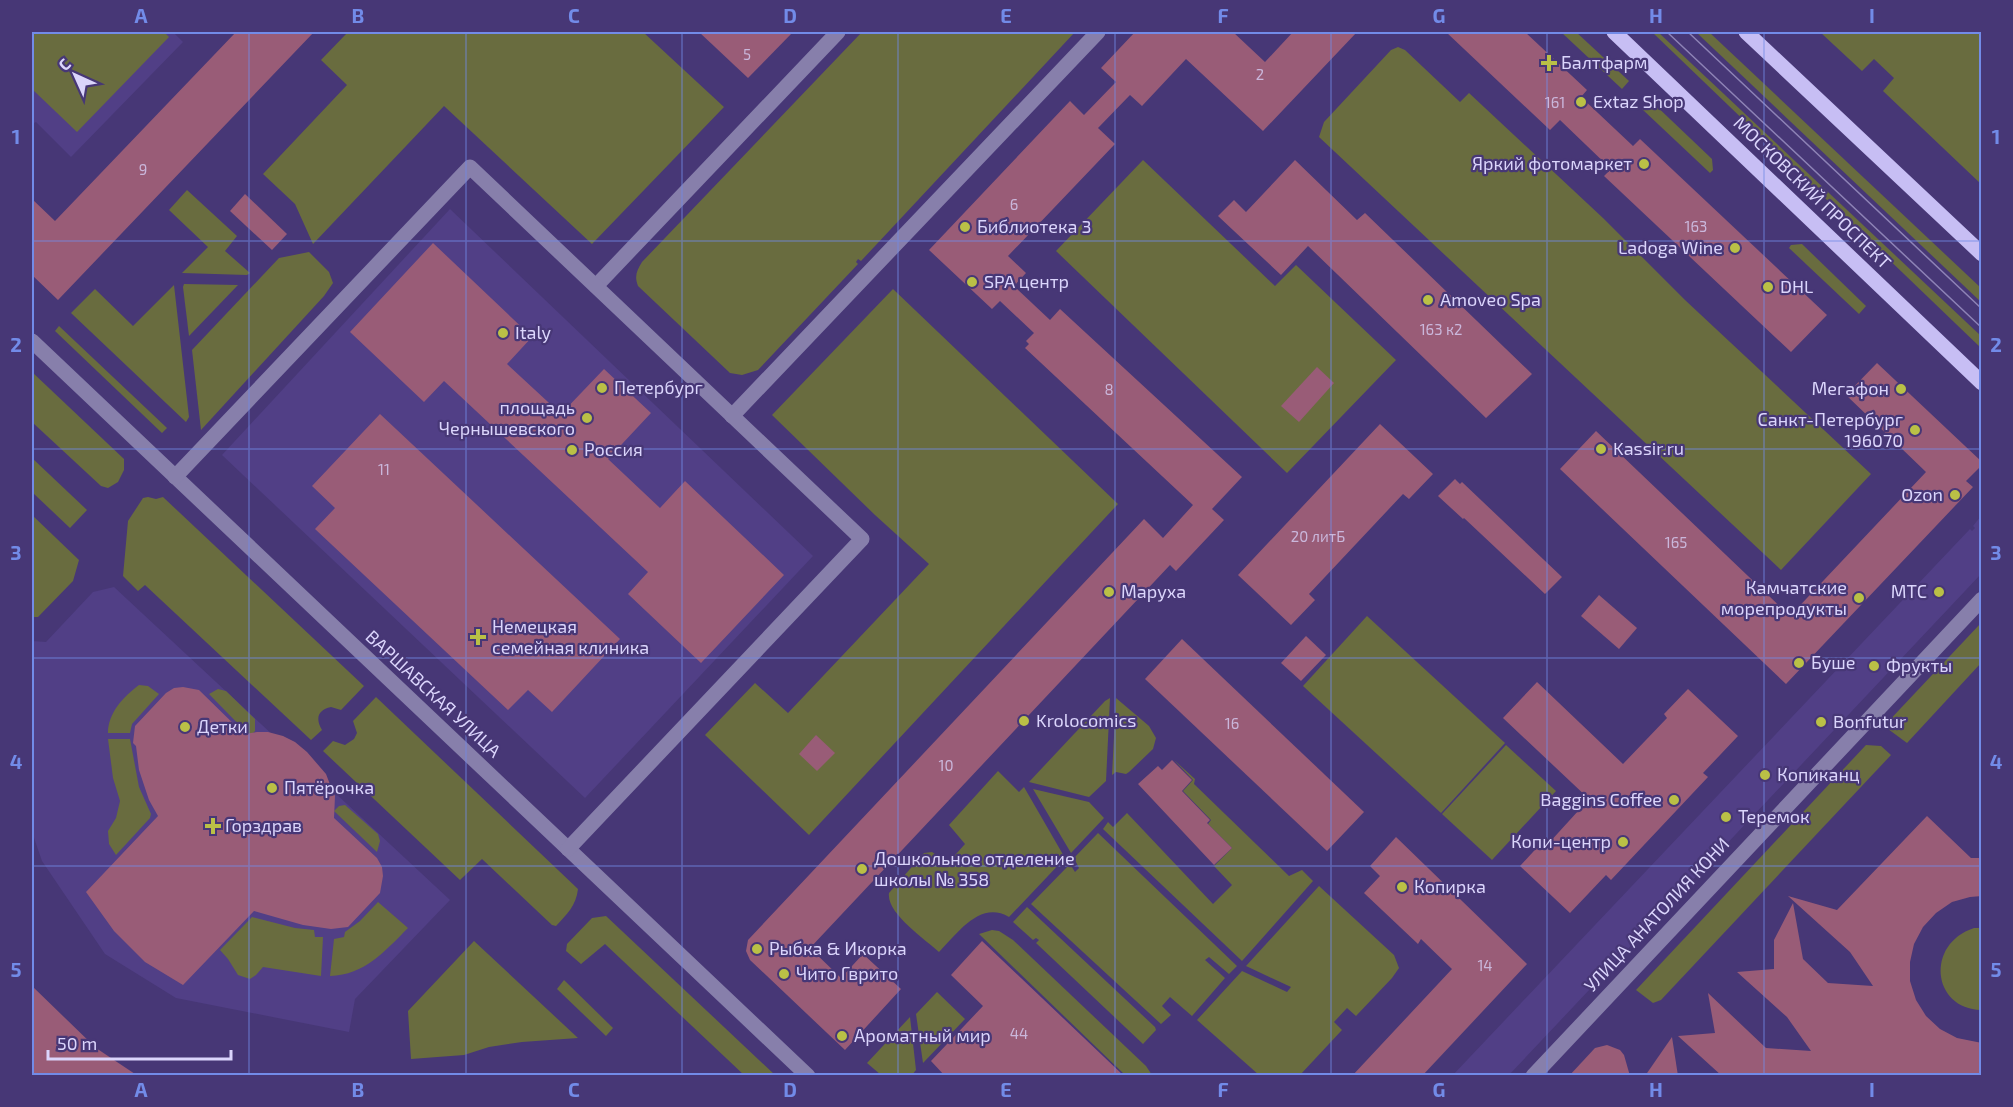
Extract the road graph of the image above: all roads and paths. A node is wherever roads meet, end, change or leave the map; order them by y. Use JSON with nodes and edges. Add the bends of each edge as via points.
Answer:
{"nodes":[{"id":1,"x":838,"y":32,"type":"edge"},
{"id":2,"x":1098,"y":32,"type":"edge"},
{"id":3,"x":1614,"y":32,"type":"edge"},
{"id":4,"x":1746,"y":32,"type":"edge"},
{"id":5,"x":1982,"y":254,"type":"edge"},
{"id":6,"x":596,"y":286,"type":"junction"},
{"id":7,"x":32,"y":341,"type":"edge"},
{"id":8,"x":1982,"y":383,"type":"edge"},
{"id":9,"x":732,"y":416,"type":"junction"},
{"id":10,"x":175,"y":477,"type":"junction"},
{"id":11,"x":1982,"y":599,"type":"edge"},
{"id":12,"x":568,"y":849,"type":"junction"},
{"id":13,"x":808,"y":1076,"type":"edge"},
{"id":14,"x":1533,"y":1076,"type":"edge"}],
"edges":[{"from":1,"to":6,"type":"street"},
{"from":2,"to":9,"type":"street"},
{"from":3,"to":8,"type":"main road","name":"МОСКОВСКИЙ ПРОСПЕКТ"},
{"from":4,"to":5,"type":"main road"},
{"from":6,"to":9,"type":"street"},
{"from":6,"to":10,"type":"street","via":[[470,167]]},
{"from":7,"to":10,"type":"street","name":"ВАРШАВСКАЯ УЛИЦА"},
{"from":9,"to":12,"type":"street","via":[[862,539]]},
{"from":10,"to":12,"type":"street","name":"ВАРШАВСКАЯ УЛИЦА"},
{"from":11,"to":14,"type":"street","name":"УЛИЦА АНАТОЛИЯ КОНИ"},
{"from":12,"to":13,"type":"street","name":"ВАРШАВСКАЯ УЛИЦА"}]}
